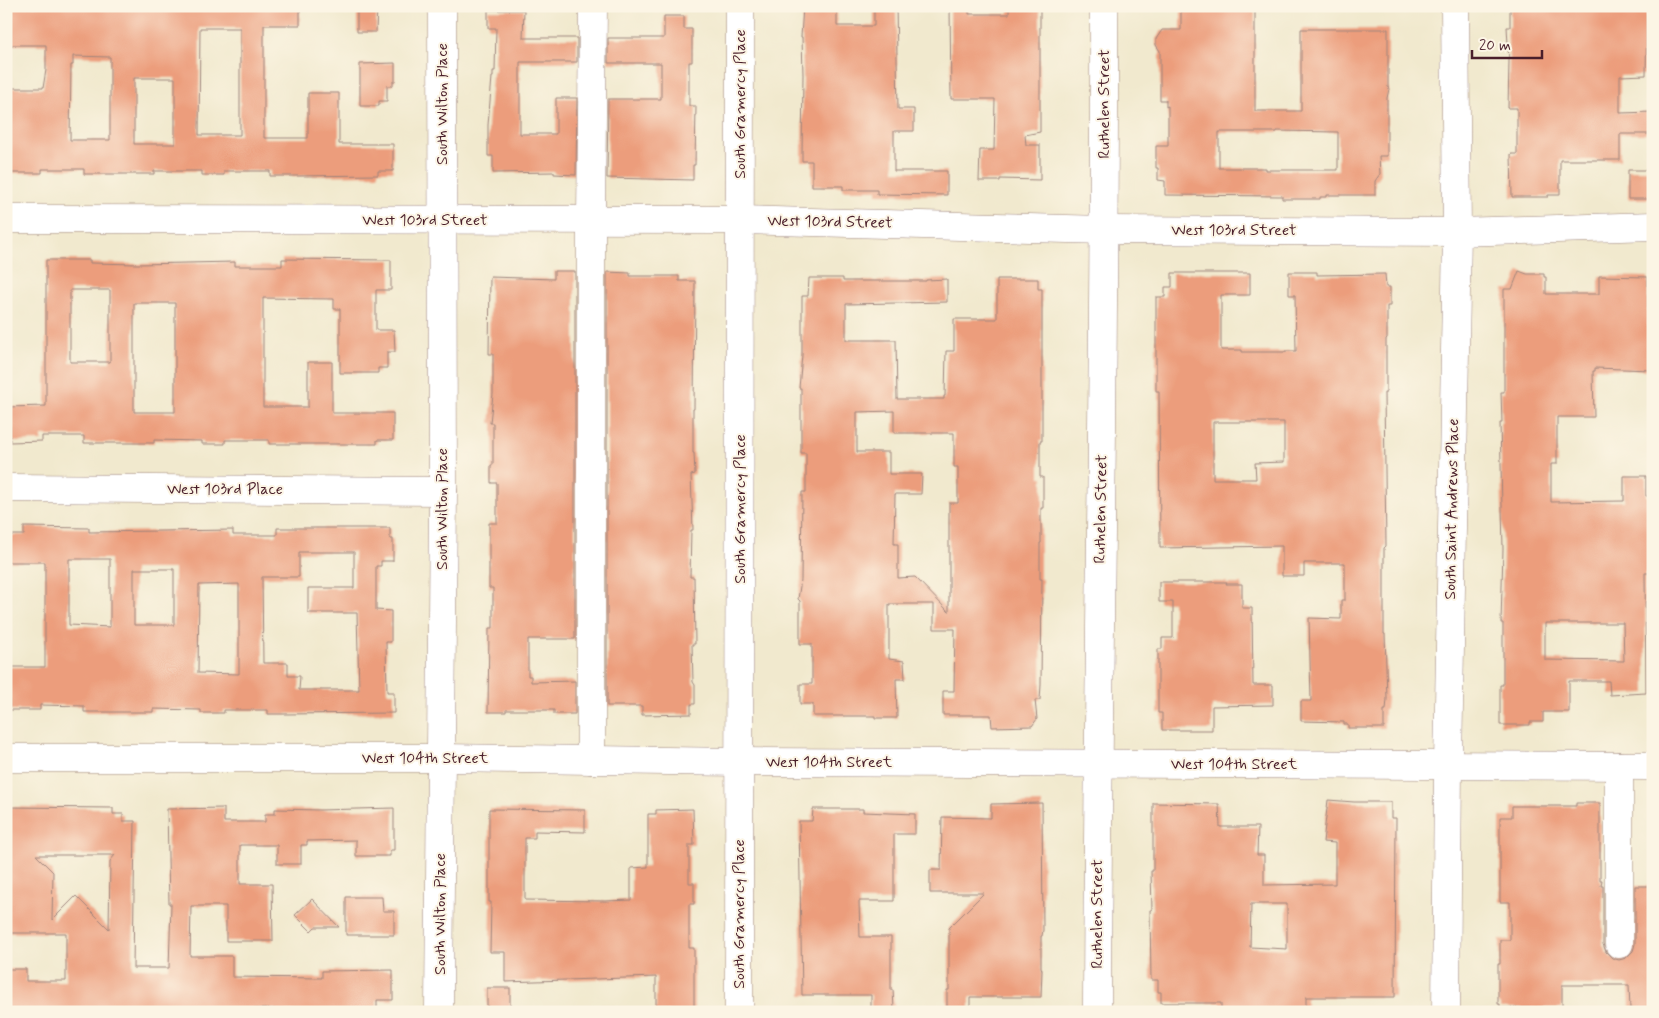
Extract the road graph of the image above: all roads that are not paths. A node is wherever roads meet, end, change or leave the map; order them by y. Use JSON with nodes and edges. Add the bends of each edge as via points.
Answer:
{"nodes":[{"id":1,"x":442,"y":6,"type":"edge"},
{"id":2,"x":593,"y":6,"type":"edge"},
{"id":3,"x":740,"y":6,"type":"edge"},
{"id":4,"x":1104,"y":6,"type":"edge"},
{"id":5,"x":1455,"y":6,"type":"edge"},
{"id":6,"x":6,"y":219,"type":"edge"},
{"id":7,"x":442,"y":220,"type":"junction"},
{"id":8,"x":591,"y":220,"type":"junction"},
{"id":9,"x":740,"y":220,"type":"junction"},
{"id":10,"x":1653,"y":226,"type":"edge"},
{"id":11,"x":1105,"y":230,"type":"junction"},
{"id":12,"x":1457,"y":232,"type":"junction"},
{"id":13,"x":6,"y":488,"type":"edge"},
{"id":14,"x":443,"y":491,"type":"junction"},
{"id":15,"x":6,"y":758,"type":"edge"},
{"id":16,"x":440,"y":758,"type":"junction"},
{"id":17,"x":591,"y":760,"type":"junction"},
{"id":18,"x":740,"y":762,"type":"junction"},
{"id":19,"x":1098,"y":764,"type":"junction"},
{"id":20,"x":1448,"y":765,"type":"junction"},
{"id":21,"x":1620,"y":766,"type":"junction"},
{"id":22,"x":1653,"y":766,"type":"edge"},
{"id":23,"x":1618,"y":944,"type":"dead end"},
{"id":24,"x":439,"y":1012,"type":"edge"},
{"id":25,"x":740,"y":1012,"type":"edge"},
{"id":26,"x":1097,"y":1012,"type":"edge"},
{"id":27,"x":1446,"y":1012,"type":"edge"}],
"edges":[{"from":1,"to":7,"type":"street","name":"South Wilton Place"},
{"from":2,"to":8,"type":"street"},
{"from":3,"to":9,"type":"street","name":"South Gramercy Place"},
{"from":4,"to":11,"type":"street","name":"Ruthelen Street"},
{"from":5,"to":12,"type":"street","name":"South Saint Andrews Place"},
{"from":6,"to":7,"type":"street","name":"West 103rd Street"},
{"from":7,"to":8,"type":"street","name":"West 103rd Street"},
{"from":7,"to":14,"type":"street","name":"South Wilton Place"},
{"from":8,"to":9,"type":"street","name":"West 103rd Street"},
{"from":8,"to":17,"type":"street"},
{"from":9,"to":11,"type":"street","name":"West 103rd Street"},
{"from":9,"to":18,"type":"street","name":"South Gramercy Place"},
{"from":10,"to":12,"type":"street","name":"West 103rd Street"},
{"from":11,"to":12,"type":"street","name":"West 103rd Street"},
{"from":11,"to":19,"type":"street","name":"Ruthelen Street"},
{"from":12,"to":20,"type":"street","name":"South Saint Andrews Place"},
{"from":13,"to":14,"type":"street","name":"West 103rd Place"},
{"from":14,"to":16,"type":"street","name":"South Wilton Place"},
{"from":15,"to":16,"type":"street","name":"West 104th Street"},
{"from":16,"to":17,"type":"street","name":"West 104th Street"},
{"from":16,"to":24,"type":"street","name":"South Wilton Place"},
{"from":17,"to":18,"type":"street","name":"West 104th Street"},
{"from":18,"to":19,"type":"street","name":"West 104th Street"},
{"from":18,"to":25,"type":"street","name":"South Gramercy Place"},
{"from":19,"to":20,"type":"street","name":"West 104th Street"},
{"from":19,"to":26,"type":"street","name":"Ruthelen Street"},
{"from":20,"to":21,"type":"street","name":"West 104th Street"},
{"from":20,"to":27,"type":"street","name":"South Saint Andrews Place"},
{"from":21,"to":22,"type":"street","name":"West 104th Street"},
{"from":21,"to":23,"type":"street"}]}
